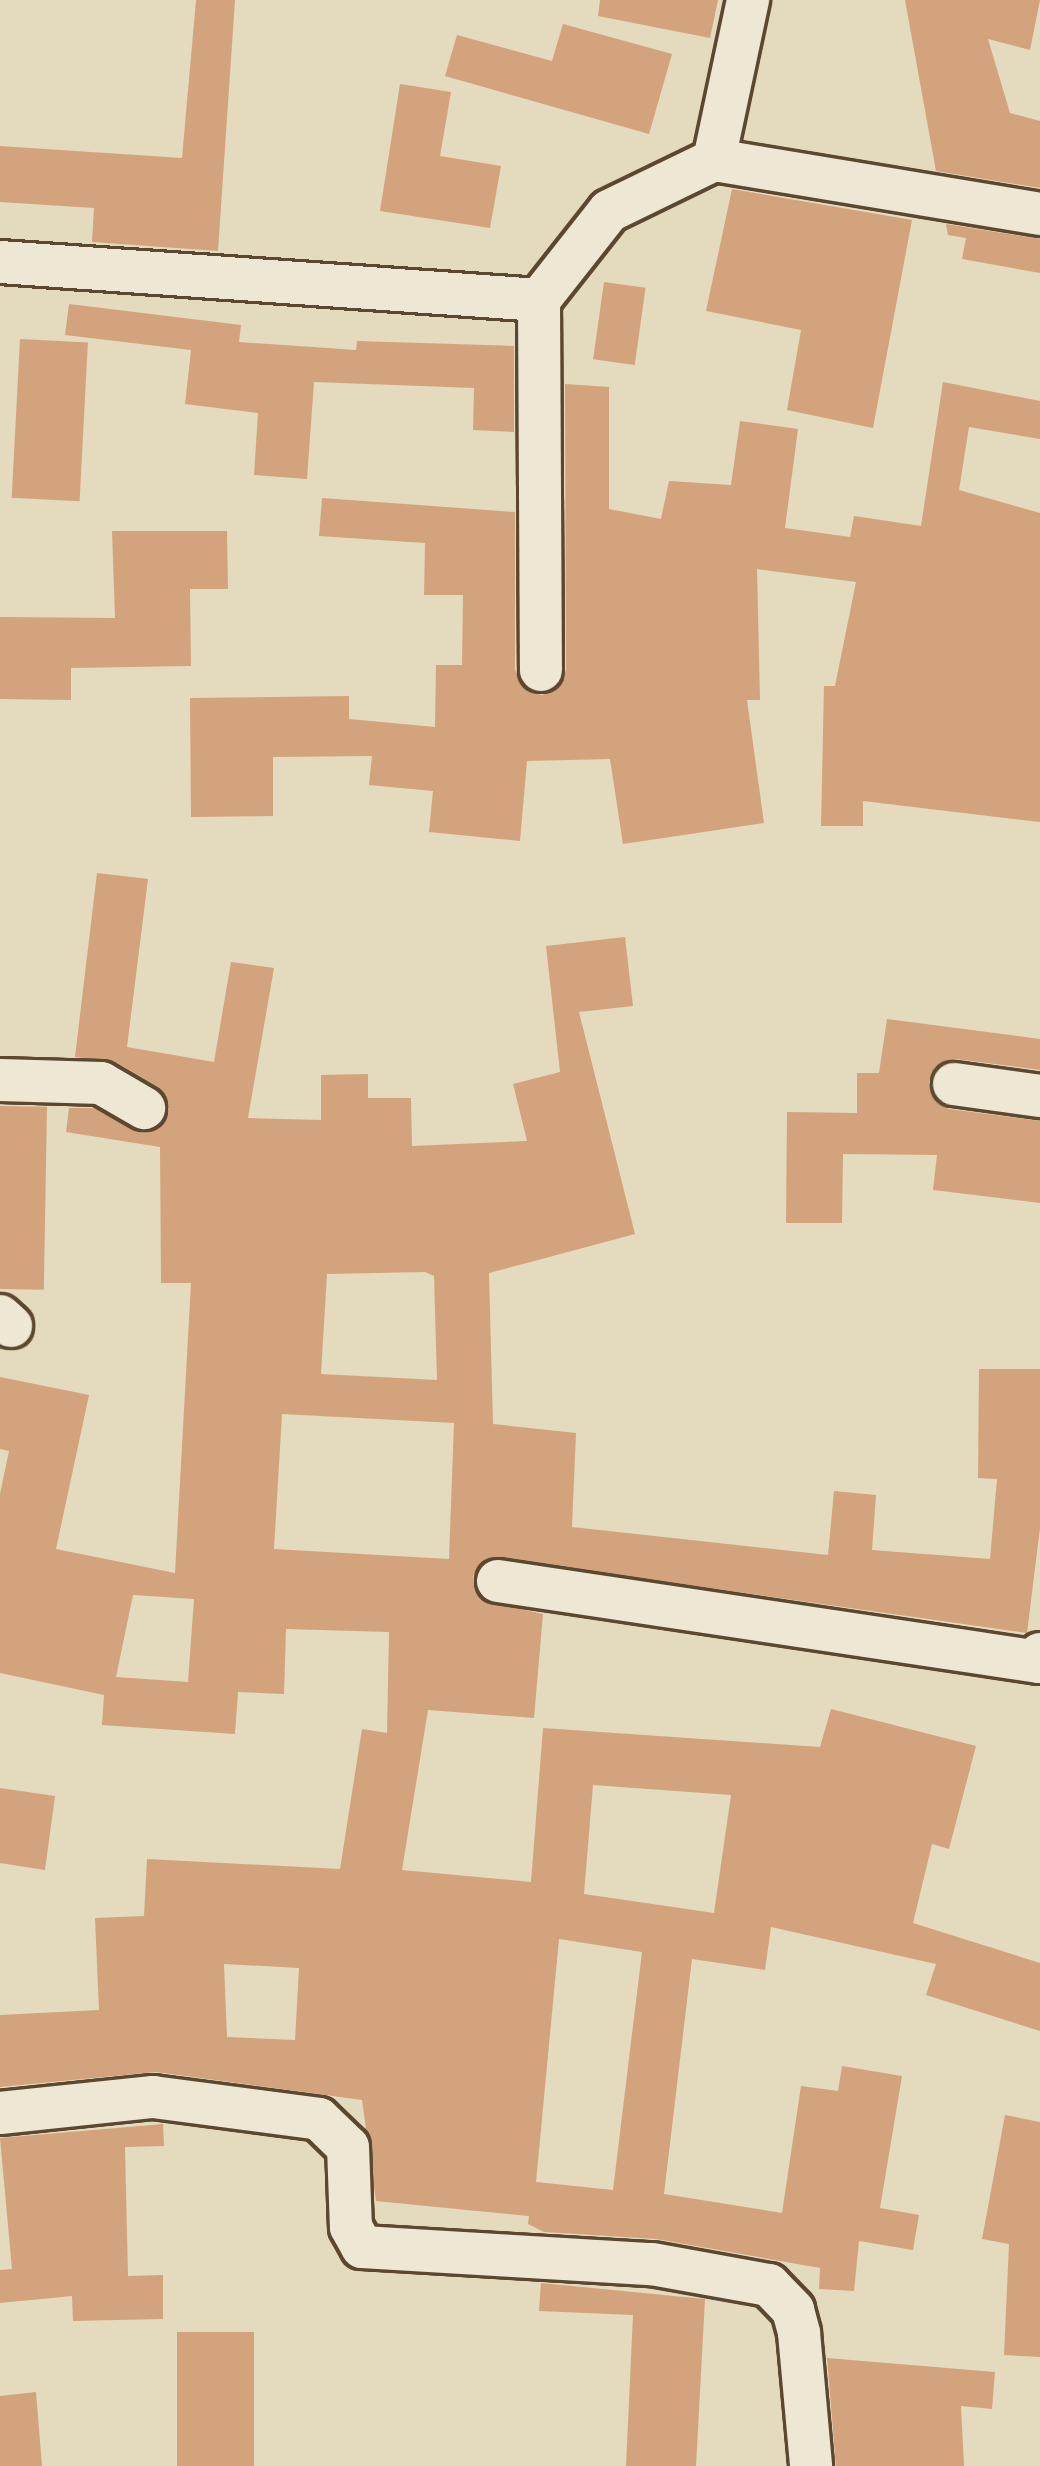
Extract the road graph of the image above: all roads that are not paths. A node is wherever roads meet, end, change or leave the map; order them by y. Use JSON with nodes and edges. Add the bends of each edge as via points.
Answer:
{"nodes":[{"id":1,"x":748,"y":0,"type":"edge"},
{"id":2,"x":714,"y":160,"type":"junction"},
{"id":3,"x":1040,"y":214,"type":"edge"},
{"id":4,"x":0,"y":262,"type":"edge"},
{"id":5,"x":539,"y":300,"type":"junction"},
{"id":6,"x":541,"y":670,"type":"dead end"},
{"id":7,"x":0,"y":1080,"type":"edge"},
{"id":8,"x":954,"y":1084,"type":"dead end"},
{"id":9,"x":1040,"y":1096,"type":"edge"},
{"id":10,"x":145,"y":1108,"type":"dead end"},
{"id":11,"x":498,"y":1580,"type":"dead end"},
{"id":12,"x":1040,"y":1654,"type":"edge"},
{"id":13,"x":0,"y":2113,"type":"edge"},
{"id":14,"x":811,"y":2466,"type":"edge"}],
"edges":[{"from":1,"to":2,"type":"street"},
{"from":2,"to":3,"type":"street"},
{"from":2,"to":5,"type":"street","via":[[608,211]]},
{"from":4,"to":5,"type":"street"},
{"from":5,"to":6,"type":"street"},
{"from":7,"to":10,"type":"street","via":[[101,1083]]},
{"from":8,"to":9,"type":"street"},
{"from":11,"to":12,"type":"street","via":[[1039,1662]]},
{"from":13,"to":14,"type":"street","via":[[153,2097],[319,2119],[348,2147],[351,2227],[362,2247],[652,2264],[769,2285],[794,2310]]}]}
